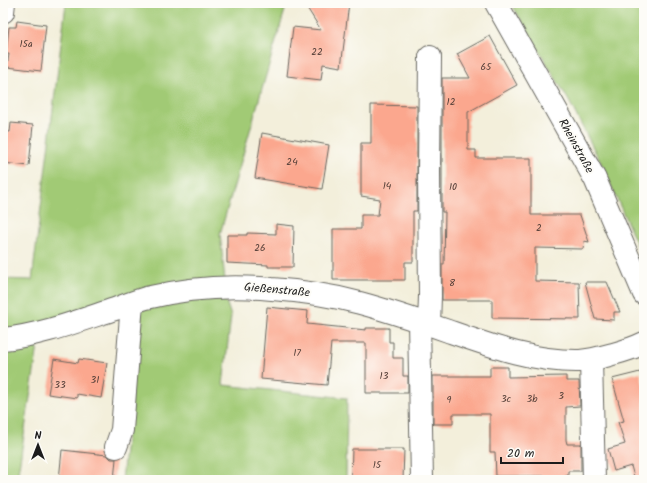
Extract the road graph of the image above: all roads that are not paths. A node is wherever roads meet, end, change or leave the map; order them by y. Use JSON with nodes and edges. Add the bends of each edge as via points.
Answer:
{"nodes":[{"id":1,"x":4,"y":3,"type":"edge"},
{"id":2,"x":496,"y":3,"type":"edge"},
{"id":3,"x":3,"y":12,"type":"edge"},
{"id":4,"x":430,"y":57,"type":"dead end"},
{"id":5,"x":644,"y":294,"type":"edge"},
{"id":6,"x":132,"y":303,"type":"junction"},
{"id":7,"x":424,"y":323,"type":"junction"},
{"id":8,"x":3,"y":339,"type":"edge"},
{"id":9,"x":644,"y":343,"type":"edge"},
{"id":10,"x":591,"y":360,"type":"junction"},
{"id":11,"x":116,"y":447,"type":"dead end"},
{"id":12,"x":422,"y":480,"type":"edge"},
{"id":13,"x":594,"y":480,"type":"edge"}],
"edges":[{"from":1,"to":3,"type":"street"},
{"from":2,"to":5,"type":"street","name":"Rheinstraße","via":[[595,179]]},
{"from":4,"to":7,"type":"street","via":[[430,296]]},
{"from":6,"to":7,"type":"street","name":"Gießenstraße","via":[[183,291],[263,288],[336,296]]},
{"from":6,"to":8,"type":"street","name":"Gießenstraße","via":[[44,331]]},
{"from":6,"to":11,"type":"street","via":[[122,430]]},
{"from":7,"to":10,"type":"street","name":"Gießenstraße","via":[[496,348],[532,356],[558,360]]},
{"from":7,"to":12,"type":"street"},
{"from":9,"to":10,"type":"street","name":"Gießenstraße"},
{"from":10,"to":13,"type":"street"}]}
